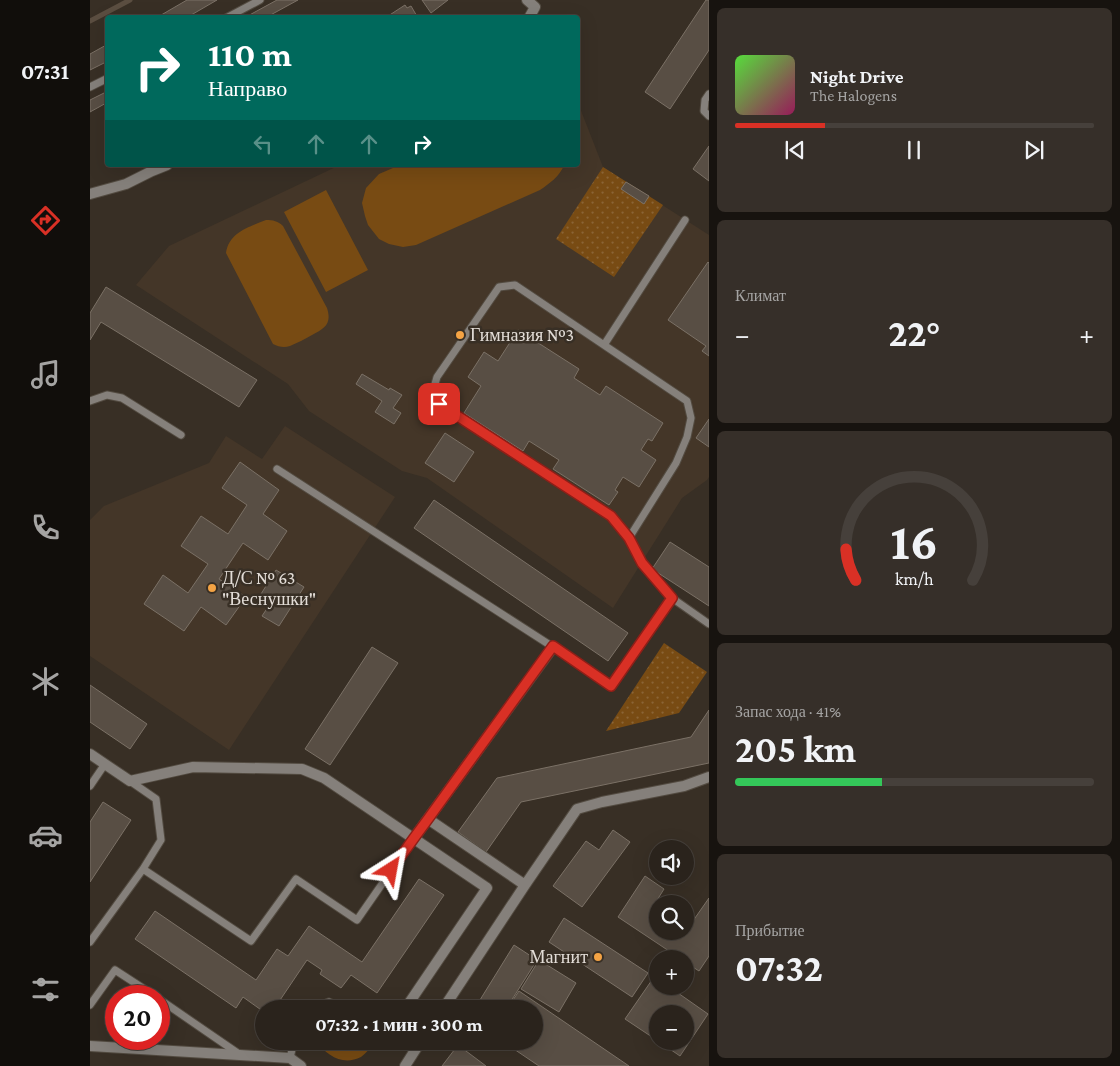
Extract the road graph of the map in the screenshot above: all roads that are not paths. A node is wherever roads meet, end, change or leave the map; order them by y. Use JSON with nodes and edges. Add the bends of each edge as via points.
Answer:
{"nodes":[{"id":1,"x":260,"y":0,"type":"edge"},
{"id":2,"x":527,"y":0,"type":"edge"},
{"id":3,"x":232,"y":15,"type":"edge"},
{"id":4,"x":531,"y":15,"type":"edge"},
{"id":5,"x":105,"y":80,"type":"edge"},
{"id":6,"x":90,"y":87,"type":"edge"},
{"id":7,"x":709,"y":94,"type":"edge"},
{"id":8,"x":709,"y":116,"type":"edge"},
{"id":9,"x":163,"y":167,"type":"edge"},
{"id":10,"x":90,"y":194,"type":"edge"},
{"id":11,"x":686,"y":220,"type":"dead end"},
{"id":12,"x":604,"y":345,"type":"junction"},
{"id":13,"x":90,"y":402,"type":"edge"},
{"id":14,"x":181,"y":435,"type":"dead end"},
{"id":15,"x":277,"y":469,"type":"dead end"},
{"id":16,"x":629,"y":538,"type":"junction"},
{"id":17,"x":672,"y":598,"type":"junction"},
{"id":18,"x":709,"y":624,"type":"edge"},
{"id":19,"x":553,"y":646,"type":"junction"},
{"id":20,"x":90,"y":754,"type":"edge"},
{"id":21,"x":105,"y":764,"type":"junction"},
{"id":22,"x":709,"y":777,"type":"edge"},
{"id":23,"x":130,"y":781,"type":"junction"},
{"id":24,"x":90,"y":786,"type":"edge"},
{"id":25,"x":428,"y":819,"type":"junction"},
{"id":26,"x":414,"y":838,"type":"junction"},
{"id":27,"x":143,"y":869,"type":"junction"},
{"id":28,"x":525,"y":885,"type":"junction"},
{"id":29,"x":90,"y":942,"type":"edge"},
{"id":30,"x":138,"y":985,"type":"edge"},
{"id":31,"x":411,"y":1000,"type":"edge"},
{"id":32,"x":449,"y":1000,"type":"edge"},
{"id":33,"x":90,"y":1005,"type":"edge"},
{"id":34,"x":170,"y":1006,"type":"edge"},
{"id":35,"x":90,"y":1046,"type":"edge"},
{"id":36,"x":292,"y":1050,"type":"edge"},
{"id":37,"x":415,"y":1051,"type":"edge"},
{"id":38,"x":242,"y":1055,"type":"junction"},
{"id":39,"x":290,"y":1058,"type":"junction"},
{"id":40,"x":301,"y":1066,"type":"edge"},
{"id":41,"x":405,"y":1066,"type":"edge"}],
"edges":[{"from":1,"to":3,"type":"lane"},
{"from":2,"to":4,"type":"street","via":[[536,7]]},
{"from":5,"to":6,"type":"lane"},
{"from":7,"to":8,"type":"lane","via":[[704,111]]},
{"from":9,"to":10,"type":"street","via":[[126,184]]},
{"from":11,"to":12,"type":"lane"},
{"from":12,"to":16,"type":"lane","via":[[687,401],[691,418],[676,463]]},
{"from":12,"to":16,"type":"lane","via":[[515,285],[499,287],[437,377],[433,391],[439,404],[611,516]]},
{"from":13,"to":14,"type":"lane","via":[[107,395],[122,398]]},
{"from":15,"to":19,"type":"lane"},
{"from":16,"to":17,"type":"lane","via":[[642,563]]},
{"from":17,"to":18,"type":"lane"},
{"from":17,"to":19,"type":"lane","via":[[611,686]]},
{"from":19,"to":25,"type":"street"},
{"from":20,"to":21,"type":"street"},
{"from":21,"to":23,"type":"street"},
{"from":21,"to":24,"type":"lane"},
{"from":22,"to":28,"type":"street","via":[[684,786],[577,809]]},
{"from":23,"to":26,"type":"street","via":[[193,767],[302,769],[324,778]]},
{"from":23,"to":27,"type":"lane","via":[[156,799],[161,840]]},
{"from":25,"to":26,"type":"street"},
{"from":25,"to":28,"type":"street"},
{"from":26,"to":27,"type":"lane","via":[[357,920],[296,879],[251,941]]},
{"from":26,"to":31,"type":"street","via":[[486,888]]},
{"from":27,"to":29,"type":"lane"},
{"from":28,"to":32,"type":"street"},
{"from":30,"to":33,"type":"lane","via":[[115,970]]},
{"from":34,"to":38,"type":"lane"},
{"from":35,"to":38,"type":"street"},
{"from":36,"to":39,"type":"lane"},
{"from":37,"to":41,"type":"street"},
{"from":38,"to":39,"type":"street"},
{"from":39,"to":40,"type":"street"}]}
